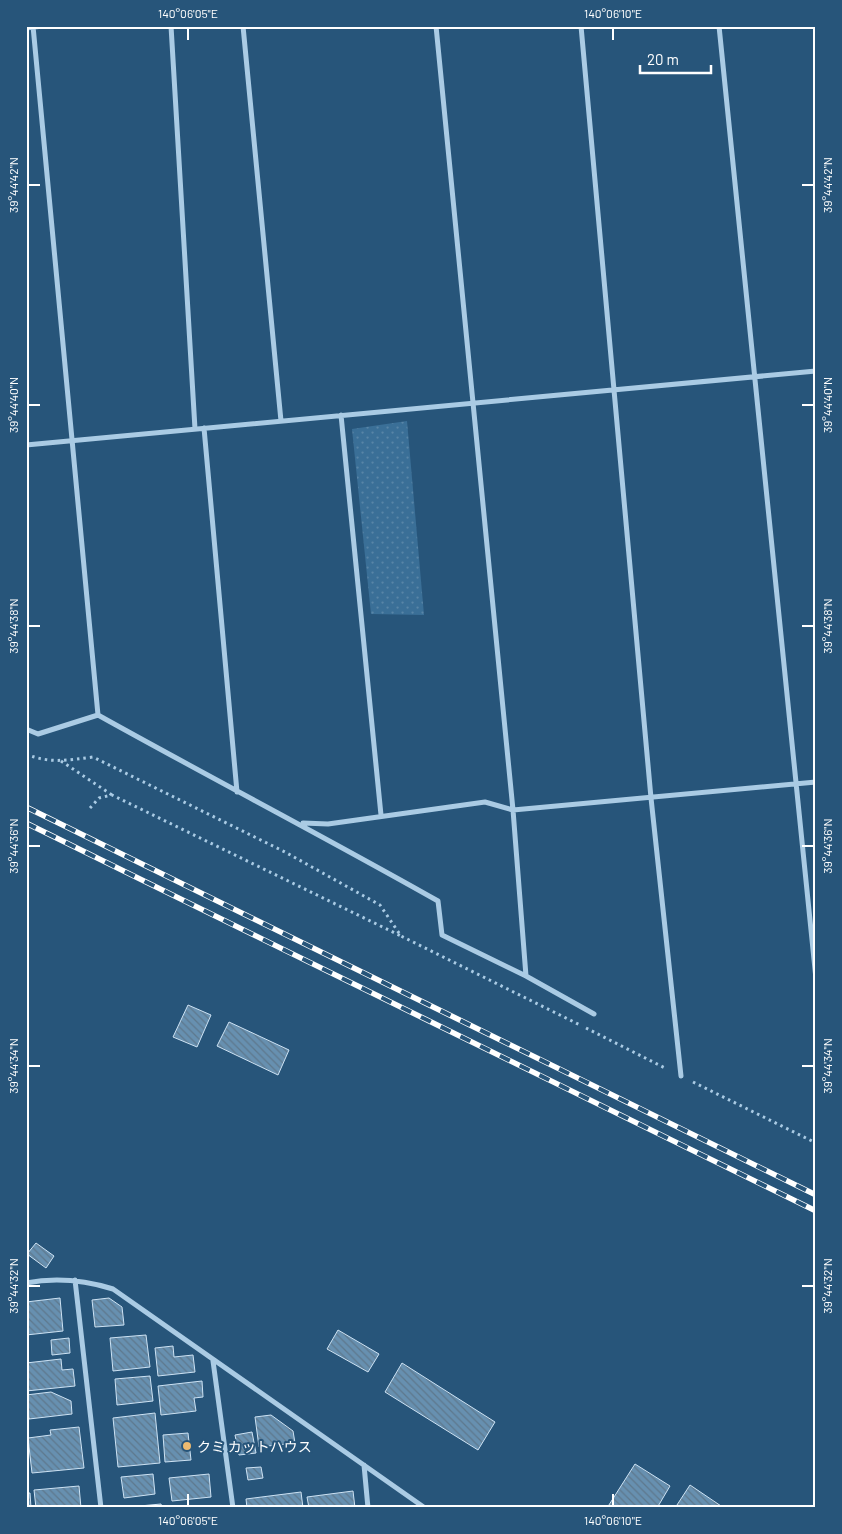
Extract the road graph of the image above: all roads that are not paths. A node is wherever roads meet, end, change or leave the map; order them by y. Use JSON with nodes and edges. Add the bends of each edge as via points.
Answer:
{"nodes":[{"id":1,"x":43,"y":26,"type":"edge"},
{"id":2,"x":171,"y":26,"type":"edge"},
{"id":3,"x":243,"y":26,"type":"edge"},
{"id":4,"x":436,"y":26,"type":"edge"},
{"id":5,"x":581,"y":26,"type":"edge"},
{"id":6,"x":719,"y":26,"type":"edge"},
{"id":7,"x":33,"y":27,"type":"edge"},
{"id":8,"x":26,"y":28,"type":"edge"},
{"id":9,"x":816,"y":371,"type":"edge"},
{"id":10,"x":756,"y":377,"type":"junction"},
{"id":11,"x":613,"y":390,"type":"junction"},
{"id":12,"x":472,"y":403,"type":"junction"},
{"id":13,"x":340,"y":415,"type":"junction"},
{"id":14,"x":282,"y":421,"type":"junction"},
{"id":15,"x":204,"y":428,"type":"junction"},
{"id":16,"x":194,"y":429,"type":"junction"},
{"id":17,"x":72,"y":440,"type":"junction"},
{"id":18,"x":26,"y":445,"type":"edge"},
{"id":19,"x":98,"y":715,"type":"junction"},
{"id":20,"x":26,"y":729,"type":"edge"},
{"id":21,"x":816,"y":782,"type":"edge"},
{"id":22,"x":794,"y":784,"type":"junction"},
{"id":23,"x":237,"y":792,"type":"junction"},
{"id":24,"x":651,"y":798,"type":"junction"},
{"id":25,"x":513,"y":810,"type":"junction"},
{"id":26,"x":381,"y":815,"type":"junction"},
{"id":27,"x":300,"y":823,"type":"junction"},
{"id":28,"x":526,"y":976,"type":"junction"},
{"id":29,"x":816,"y":979,"type":"edge"},
{"id":30,"x":594,"y":1014,"type":"dead end"},
{"id":31,"x":681,"y":1076,"type":"road end"},
{"id":32,"x":74,"y":1280,"type":"junction"},
{"id":33,"x":26,"y":1283,"type":"edge"},
{"id":34,"x":213,"y":1361,"type":"junction"},
{"id":35,"x":364,"y":1464,"type":"junction"},
{"id":36,"x":101,"y":1508,"type":"edge"},
{"id":37,"x":233,"y":1508,"type":"edge"},
{"id":38,"x":368,"y":1508,"type":"edge"},
{"id":39,"x":425,"y":1508,"type":"edge"}],
"edges":[{"from":1,"to":7,"type":"street"},
{"from":2,"to":16,"type":"street"},
{"from":3,"to":14,"type":"street"},
{"from":4,"to":12,"type":"street"},
{"from":5,"to":11,"type":"street"},
{"from":6,"to":10,"type":"street"},
{"from":7,"to":8,"type":"street"},
{"from":7,"to":17,"type":"street"},
{"from":9,"to":10,"type":"street"},
{"from":10,"to":11,"type":"street"},
{"from":10,"to":22,"type":"street"},
{"from":11,"to":12,"type":"street"},
{"from":11,"to":24,"type":"street"},
{"from":12,"to":13,"type":"street"},
{"from":12,"to":25,"type":"street"},
{"from":13,"to":14,"type":"street"},
{"from":13,"to":26,"type":"street"},
{"from":14,"to":15,"type":"street"},
{"from":15,"to":16,"type":"street"},
{"from":15,"to":23,"type":"street"},
{"from":16,"to":17,"type":"street"},
{"from":17,"to":18,"type":"street"},
{"from":17,"to":19,"type":"street"},
{"from":19,"to":20,"type":"street","via":[[38,734]]},
{"from":19,"to":23,"type":"street"},
{"from":21,"to":22,"type":"street"},
{"from":22,"to":24,"type":"street"},
{"from":22,"to":29,"type":"street"},
{"from":23,"to":27,"type":"street"},
{"from":24,"to":25,"type":"street"},
{"from":24,"to":31,"type":"street"},
{"from":25,"to":26,"type":"street","via":[[485,802]]},
{"from":25,"to":28,"type":"street"},
{"from":26,"to":27,"type":"street","via":[[328,824]]},
{"from":27,"to":28,"type":"street","via":[[438,901],[442,935]]},
{"from":28,"to":30,"type":"street"},
{"from":32,"to":33,"type":"street"},
{"from":32,"to":34,"type":"street","via":[[113,1289]]},
{"from":32,"to":36,"type":"street"},
{"from":34,"to":35,"type":"street"},
{"from":34,"to":37,"type":"street"},
{"from":35,"to":38,"type":"street"},
{"from":35,"to":39,"type":"street"}]}
